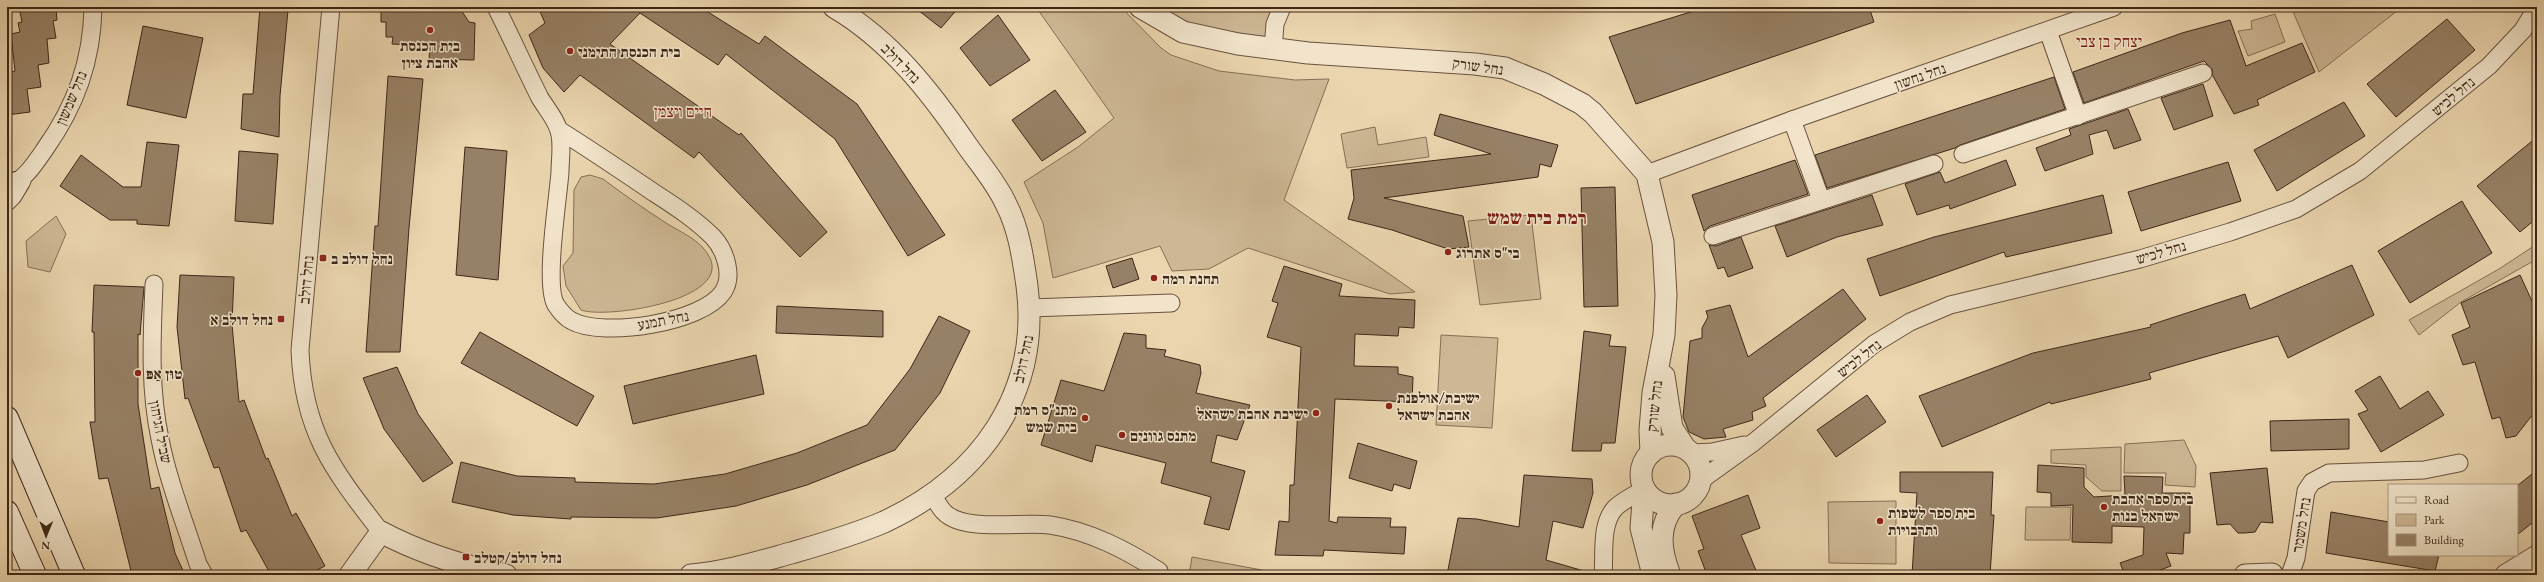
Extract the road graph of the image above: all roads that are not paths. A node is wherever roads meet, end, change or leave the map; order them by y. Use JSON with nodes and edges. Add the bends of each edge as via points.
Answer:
{"nodes":[{"id":1,"x":93,"y":7,"type":"edge"},
{"id":2,"x":331,"y":7,"type":"edge"},
{"id":3,"x":496,"y":7,"type":"edge"},
{"id":4,"x":834,"y":7,"type":"edge"},
{"id":5,"x":1140,"y":7,"type":"edge"},
{"id":6,"x":1282,"y":7,"type":"edge"},
{"id":7,"x":2114,"y":7,"type":"edge"},
{"id":8,"x":2537,"y":8,"type":"edge"},
{"id":9,"x":2048,"y":31,"type":"junction"},
{"id":10,"x":1273,"y":50,"type":"junction"},
{"id":11,"x":2203,"y":73,"type":"dead end"},
{"id":12,"x":2078,"y":116,"type":"junction"},
{"id":13,"x":1792,"y":120,"type":"junction"},
{"id":14,"x":559,"y":130,"type":"junction"},
{"id":15,"x":596,"y":154,"type":"junction"},
{"id":16,"x":1963,"y":154,"type":"dead end"},
{"id":17,"x":1934,"y":164,"type":"dead end"},
{"id":18,"x":560,"y":174,"type":"junction"},
{"id":19,"x":1647,"y":174,"type":"junction"},
{"id":20,"x":13,"y":184,"type":"edge"},
{"id":21,"x":1821,"y":200,"type":"junction"},
{"id":22,"x":7,"y":202,"type":"edge"},
{"id":23,"x":1713,"y":236,"type":"dead end"},
{"id":24,"x":154,"y":284,"type":"dead end"},
{"id":25,"x":1171,"y":303,"type":"dead end"},
{"id":26,"x":1030,"y":308,"type":"junction"},
{"id":27,"x":1661,"y":360,"type":"junction"},
{"id":28,"x":7,"y":418,"type":"edge"},
{"id":29,"x":1754,"y":442,"type":"junction"},
{"id":30,"x":1689,"y":450,"type":"junction"},
{"id":31,"x":1652,"y":452,"type":"junction"},
{"id":32,"x":2459,"y":463,"type":"dead end"},
{"id":33,"x":1701,"y":480,"type":"junction"},
{"id":34,"x":1644,"y":489,"type":"junction"},
{"id":35,"x":932,"y":494,"type":"junction"},
{"id":36,"x":1676,"y":504,"type":"junction"},
{"id":37,"x":7,"y":512,"type":"edge"},
{"id":38,"x":380,"y":532,"type":"junction"},
{"id":39,"x":2537,"y":556,"type":"edge"},
{"id":40,"x":1159,"y":571,"type":"dead end"},
{"id":41,"x":35,"y":575,"type":"edge"},
{"id":42,"x":74,"y":575,"type":"edge"},
{"id":43,"x":204,"y":575,"type":"edge"},
{"id":44,"x":350,"y":575,"type":"edge"},
{"id":45,"x":506,"y":575,"type":"edge"},
{"id":46,"x":692,"y":575,"type":"edge"},
{"id":47,"x":1603,"y":575,"type":"edge"},
{"id":48,"x":1653,"y":575,"type":"edge"},
{"id":49,"x":1670,"y":575,"type":"edge"},
{"id":50,"x":2245,"y":575,"type":"edge"},
{"id":51,"x":2280,"y":575,"type":"edge"},
{"id":52,"x":2506,"y":575,"type":"edge"}],
"edges":[{"from":1,"to":20,"type":"street","name":"נחל שמשון","via":[[89,54],[65,121]]},
{"from":2,"to":38,"type":"street","name":"נחל דולב","via":[[300,350],[302,382],[322,448],[344,485]]},
{"from":3,"to":14,"type":"street","name":"נחל תמנע"},
{"from":4,"to":26,"type":"street","name":"נחל דולב","via":[[866,28],[907,66],[942,109],[999,192],[1016,227]]},
{"from":5,"to":10,"type":"street","name":"נחל שורק","via":[[1183,32]]},
{"from":6,"to":10,"type":"street","via":[[1275,24]]},
{"from":7,"to":9,"type":"street","name":"נחל נחשון"},
{"from":8,"to":29,"type":"street","name":"נחל לכיש","via":[[2523,30],[2484,71],[2360,171],[2296,209],[2140,259],[1950,305],[1910,322],[1874,344]]},
{"from":9,"to":12,"type":"street"},
{"from":9,"to":13,"type":"street","name":"נחל נחשון"},
{"from":10,"to":19,"type":"street","name":"נחל שורק","via":[[1505,68],[1544,84],[1582,104]]},
{"from":11,"to":12,"type":"street"},
{"from":12,"to":16,"type":"street"},
{"from":13,"to":19,"type":"street","name":"נחל נחשון"},
{"from":13,"to":21,"type":"street"},
{"from":14,"to":15,"type":"street","name":"נחל תמנע"},
{"from":14,"to":18,"type":"street","name":"נחל תמנע"},
{"from":15,"to":18,"type":"street","via":[[578,152],[571,156]]},
{"from":15,"to":18,"type":"street","name":"נחל תמנע","via":[[673,205],[714,238],[726,261],[728,281],[723,292],[696,314],[652,325],[585,326],[565,316],[555,304],[551,288]]},
{"from":17,"to":21,"type":"street"},
{"from":19,"to":27,"type":"street","name":"נחל שורק","via":[[1663,242],[1665,268]]},
{"from":20,"to":22,"type":"street","name":"נחל שמשון","via":[[13,196]]},
{"from":21,"to":23,"type":"street"},
{"from":24,"to":43,"type":"street","name":"שביל הגיחון","via":[[151,356],[160,439],[173,489]]},
{"from":25,"to":26,"type":"street"},
{"from":26,"to":35,"type":"street","name":"נחל דולב","via":[[1027,357],[1020,381],[1000,423],[975,455]]},
{"from":27,"to":30,"type":"street","name":"נחל שורק","via":[[1672,428]]},
{"from":27,"to":31,"type":"street","name":"נחל שורק","via":[[1652,408]]},
{"from":28,"to":42,"type":"main road"},
{"from":29,"to":30,"type":"street","name":"נחל לכיש","via":[[1730,449]]},
{"from":29,"to":33,"type":"street","name":"נחל לכיש"},
{"from":30,"to":31,"type":"street","via":[[1669,445]]},
{"from":30,"to":33,"type":"street","via":[[1699,464]]},
{"from":31,"to":34,"type":"street","via":[[1642,470]]},
{"from":32,"to":51,"type":"street","name":"נחל משמר","via":[[2424,470],[2329,473],[2319,477],[2306,491],[2296,558]]},
{"from":33,"to":36,"type":"street","via":[[1690,498]]},
{"from":34,"to":36,"type":"street","via":[[1656,500]]},
{"from":34,"to":47,"type":"street","via":[[1616,507],[1610,515],[1606,526]]},
{"from":34,"to":48,"type":"street","via":[[1641,528]]},
{"from":35,"to":40,"type":"street","via":[[944,512],[954,519],[974,523],[1050,525],[1080,532],[1127,550]]},
{"from":35,"to":46,"type":"street","name":"נחל דולב","via":[[883,522],[842,538],[758,562]]},
{"from":36,"to":49,"type":"street","via":[[1667,514],[1663,524],[1665,562]]},
{"from":37,"to":41,"type":"main road"},
{"from":38,"to":44,"type":"street"},
{"from":38,"to":45,"type":"street","name":"נחל דולב","via":[[406,546]]},
{"from":39,"to":52,"type":"street"},
{"from":50,"to":51,"type":"street"}]}
